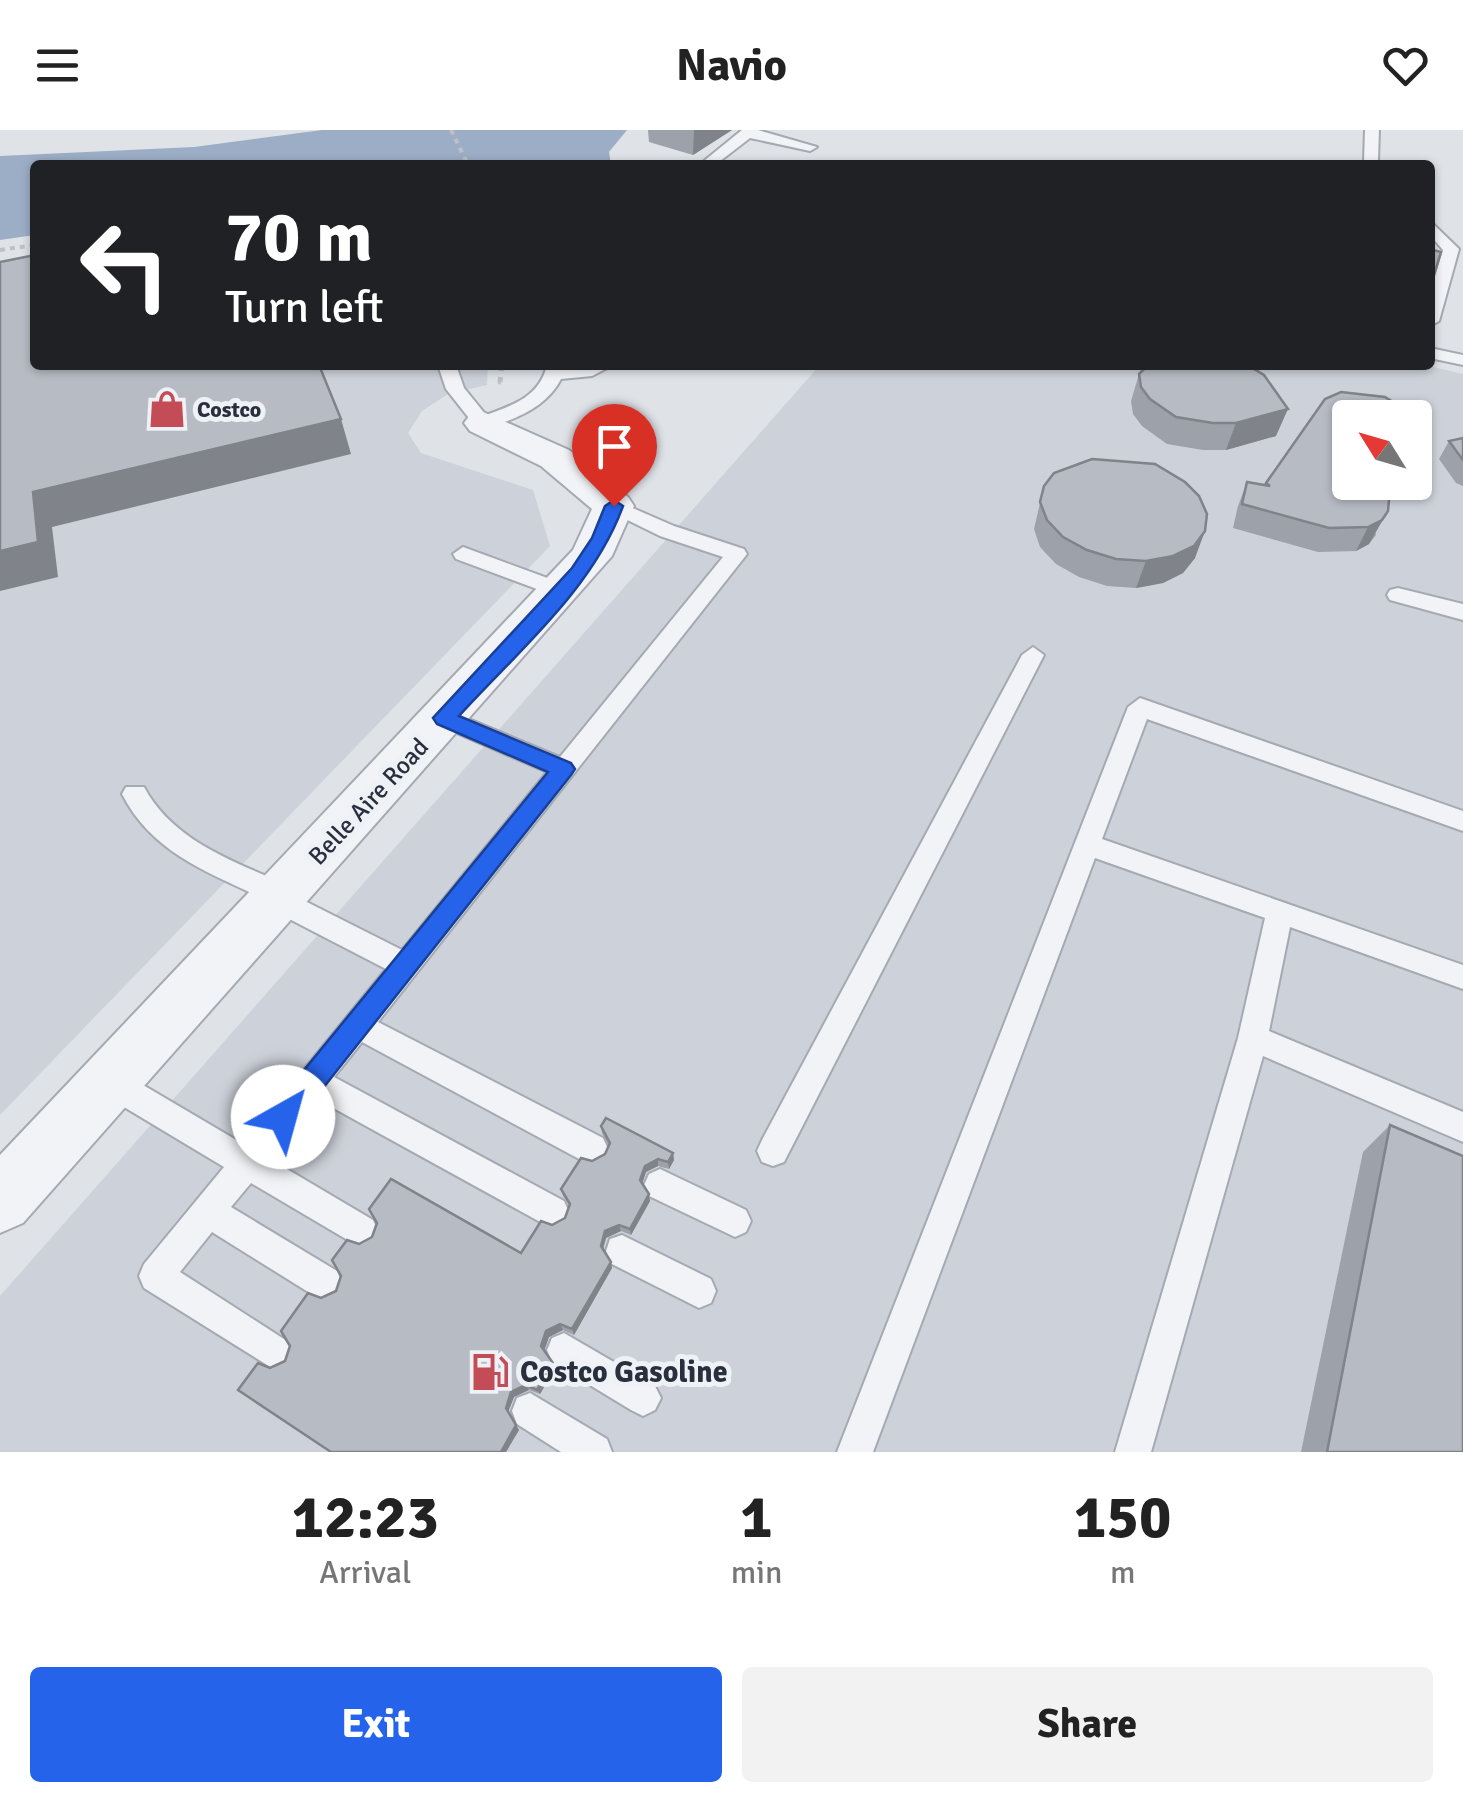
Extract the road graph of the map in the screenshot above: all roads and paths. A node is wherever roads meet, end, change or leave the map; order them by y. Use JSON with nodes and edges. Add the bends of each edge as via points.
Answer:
{"nodes":[{"id":1,"x":451,"y":130,"type":"edge"},
{"id":2,"x":1372,"y":130,"type":"edge"},
{"id":3,"x":749,"y":131,"type":"edge"},
{"id":4,"x":810,"y":147,"type":"dead end"},
{"id":5,"x":466,"y":160,"type":"edge"},
{"id":6,"x":712,"y":160,"type":"edge"},
{"id":7,"x":1371,"y":160,"type":"edge"},
{"id":8,"x":1435,"y":231,"type":"edge"},
{"id":9,"x":30,"y":246,"type":"edge"},
{"id":10,"x":0,"y":250,"type":"edge"},
{"id":11,"x":1435,"y":304,"type":"edge"},
{"id":12,"x":1435,"y":354,"type":"edge"},
{"id":13,"x":1463,"y":360,"type":"edge"},
{"id":14,"x":448,"y":370,"type":"edge"},
{"id":15,"x":556,"y":370,"type":"edge"},
{"id":16,"x":566,"y":370,"type":"edge"},
{"id":17,"x":591,"y":370,"type":"edge"},
{"id":18,"x":483,"y":423,"type":"junction"},
{"id":19,"x":614,"y":506,"type":"junction"},
{"id":20,"x":463,"y":554,"type":"dead end"},
{"id":21,"x":561,"y":591,"type":"junction"},
{"id":22,"x":1398,"y":595,"type":"dead end"},
{"id":23,"x":1463,"y":612,"type":"edge"},
{"id":24,"x":1033,"y":656,"type":"dead end"},
{"id":25,"x":444,"y":718,"type":"junction"},
{"id":26,"x":564,"y":769,"type":"junction"},
{"id":27,"x":135,"y":794,"type":"dead end"},
{"id":28,"x":1463,"y":821,"type":"edge"},
{"id":29,"x":1089,"y":846,"type":"junction"},
{"id":30,"x":280,"y":897,"type":"junction"},
{"id":31,"x":1280,"y":910,"type":"junction"},
{"id":32,"x":405,"y":965,"type":"junction"},
{"id":33,"x":1463,"y":977,"type":"edge"},
{"id":34,"x":357,"y":1025,"type":"junction"},
{"id":35,"x":1253,"y":1038,"type":"junction"},
{"id":36,"x":312,"y":1081,"type":"junction"},
{"id":37,"x":110,"y":1082,"type":"junction"},
{"id":38,"x":1463,"y":1127,"type":"edge"},
{"id":39,"x":592,"y":1150,"type":"dead end"},
{"id":40,"x":773,"y":1150,"type":"dead end"},
{"id":41,"x":246,"y":1163,"type":"junction"},
{"id":42,"x":660,"y":1184,"type":"dead end"},
{"id":43,"x":0,"y":1201,"type":"edge"},
{"id":44,"x":207,"y":1211,"type":"junction"},
{"id":45,"x":553,"y":1212,"type":"dead end"},
{"id":46,"x":736,"y":1221,"type":"dead end"},
{"id":47,"x":362,"y":1231,"type":"dead end"},
{"id":48,"x":622,"y":1251,"type":"dead end"},
{"id":49,"x":324,"y":1284,"type":"dead end"},
{"id":50,"x":699,"y":1291,"type":"dead end"},
{"id":51,"x":564,"y":1350,"type":"dead end"},
{"id":52,"x":275,"y":1354,"type":"dead end"},
{"id":53,"x":643,"y":1398,"type":"dead end"},
{"id":54,"x":530,"y":1411,"type":"dead end"},
{"id":55,"x":594,"y":1452,"type":"edge"},
{"id":56,"x":855,"y":1452,"type":"edge"},
{"id":57,"x":1132,"y":1452,"type":"edge"}],
"edges":[{"from":1,"to":5,"type":"path"},
{"from":2,"to":7,"type":"lane"},
{"from":3,"to":4,"type":"lane"},
{"from":3,"to":6,"type":"lane"},
{"from":8,"to":11,"type":"lane","via":[[1451,249]]},
{"from":9,"to":10,"type":"path"},
{"from":12,"to":13,"type":"lane"},
{"from":14,"to":18,"type":"lane"},
{"from":15,"to":18,"type":"lane","via":[[540,398]]},
{"from":16,"to":17,"type":"lane"},
{"from":18,"to":19,"type":"street","via":[[555,458]]},
{"from":19,"to":21,"type":"street","name":"Belle Aire Road","via":[[591,556]]},
{"from":19,"to":26,"type":"lane","via":[[737,554]]},
{"from":20,"to":21,"type":"lane"},
{"from":21,"to":25,"type":"street","name":"Belle Aire Road"},
{"from":22,"to":23,"type":"lane"},
{"from":24,"to":40,"type":"lane"},
{"from":25,"to":26,"type":"lane"},
{"from":25,"to":30,"type":"street","name":"Belle Aire Road"},
{"from":26,"to":32,"type":"lane"},
{"from":27,"to":30,"type":"lane","via":[[158,831]]},
{"from":28,"to":29,"type":"lane","via":[[1140,707]]},
{"from":29,"to":31,"type":"lane"},
{"from":29,"to":56,"type":"lane"},
{"from":30,"to":32,"type":"lane"},
{"from":30,"to":37,"type":"street","name":"Belle Aire Road"},
{"from":31,"to":33,"type":"lane"},
{"from":31,"to":35,"type":"lane"},
{"from":32,"to":34,"type":"lane"},
{"from":34,"to":36,"type":"lane"},
{"from":34,"to":39,"type":"lane"},
{"from":35,"to":38,"type":"lane"},
{"from":35,"to":57,"type":"lane"},
{"from":36,"to":41,"type":"lane"},
{"from":36,"to":45,"type":"lane"},
{"from":37,"to":41,"type":"lane"},
{"from":37,"to":43,"type":"street","name":"Belle Aire Road"},
{"from":41,"to":44,"type":"lane"},
{"from":41,"to":47,"type":"lane"},
{"from":42,"to":46,"type":"lane"},
{"from":44,"to":49,"type":"lane"},
{"from":44,"to":52,"type":"lane","via":[[156,1276]]},
{"from":48,"to":50,"type":"lane"},
{"from":51,"to":53,"type":"lane"},
{"from":54,"to":55,"type":"lane"}]}
